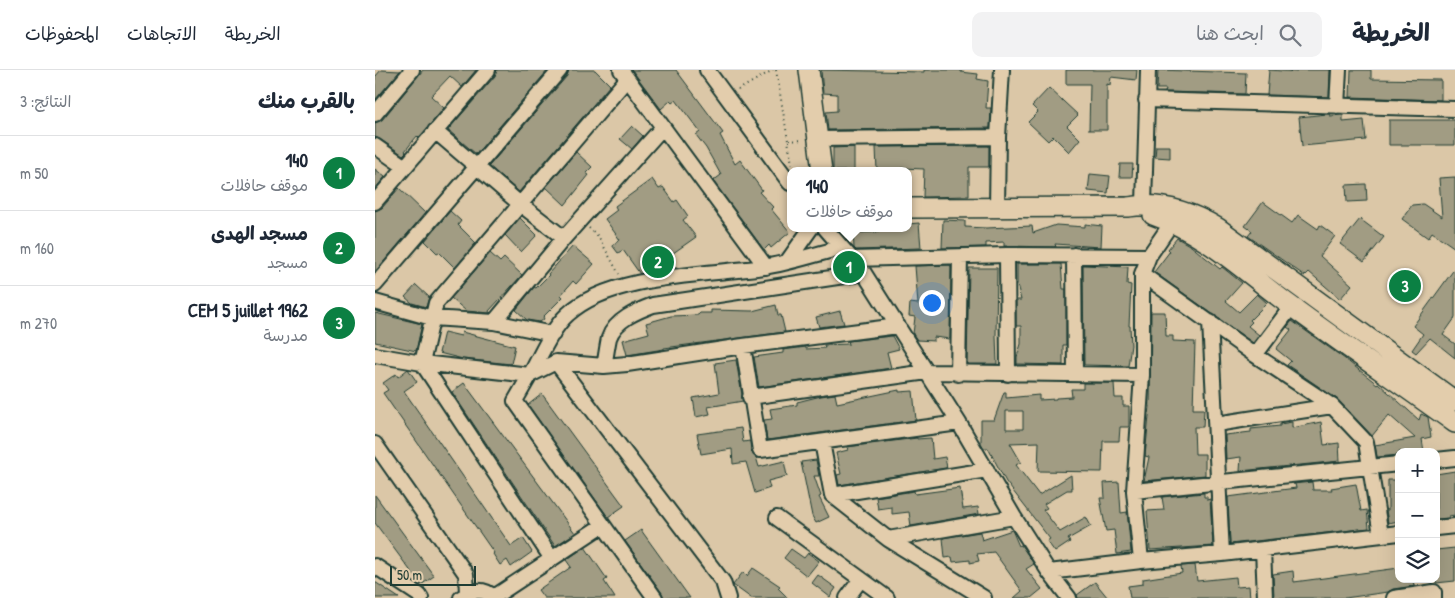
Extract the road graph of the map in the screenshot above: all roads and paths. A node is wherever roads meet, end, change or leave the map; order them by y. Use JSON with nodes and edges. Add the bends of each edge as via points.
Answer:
{"nodes":[{"id":1,"x":412,"y":70,"type":"edge"},
{"id":2,"x":488,"y":70,"type":"edge"},
{"id":3,"x":560,"y":70,"type":"edge"},
{"id":4,"x":707,"y":70,"type":"edge"},
{"id":5,"x":773,"y":70,"type":"edge"},
{"id":6,"x":776,"y":70,"type":"edge"},
{"id":7,"x":809,"y":70,"type":"edge"},
{"id":8,"x":1002,"y":70,"type":"edge"},
{"id":9,"x":1148,"y":70,"type":"edge"},
{"id":10,"x":1339,"y":70,"type":"edge"},
{"id":11,"x":624,"y":74,"type":"edge"},
{"id":12,"x":727,"y":96,"type":"junction"},
{"id":13,"x":1146,"y":100,"type":"junction"},
{"id":14,"x":1337,"y":106,"type":"junction"},
{"id":15,"x":1455,"y":109,"type":"edge"},
{"id":16,"x":375,"y":114,"type":"edge"},
{"id":17,"x":662,"y":128,"type":"junction"},
{"id":18,"x":435,"y":132,"type":"junction"},
{"id":19,"x":998,"y":137,"type":"junction"},
{"id":20,"x":817,"y":139,"type":"junction"},
{"id":21,"x":375,"y":146,"type":"edge"},
{"id":22,"x":405,"y":167,"type":"junction"},
{"id":23,"x":477,"y":167,"type":"junction"},
{"id":24,"x":792,"y":167,"type":"edge"},
{"id":25,"x":820,"y":167,"type":"edge"},
{"id":26,"x":787,"y":179,"type":"edge"},
{"id":27,"x":375,"y":202,"type":"edge"},
{"id":28,"x":519,"y":204,"type":"junction"},
{"id":29,"x":1136,"y":206,"type":"junction"},
{"id":30,"x":997,"y":207,"type":"junction"},
{"id":31,"x":912,"y":208,"type":"edge"},
{"id":32,"x":1176,"y":217,"type":"junction"},
{"id":33,"x":580,"y":220,"type":"junction"},
{"id":34,"x":808,"y":232,"type":"edge"},
{"id":35,"x":828,"y":232,"type":"edge"},
{"id":36,"x":564,"y":238,"type":"junction"},
{"id":37,"x":841,"y":248,"type":"junction"},
{"id":38,"x":1007,"y":255,"type":"junction"},
{"id":39,"x":1074,"y":255,"type":"junction"},
{"id":40,"x":1149,"y":256,"type":"junction"},
{"id":41,"x":960,"y":257,"type":"junction"},
{"id":42,"x":852,"y":259,"type":"junction"},
{"id":43,"x":787,"y":262,"type":"junction"},
{"id":44,"x":766,"y":267,"type":"junction"},
{"id":45,"x":864,"y":273,"type":"junction"},
{"id":46,"x":1142,"y":274,"type":"junction"},
{"id":47,"x":375,"y":285,"type":"edge"},
{"id":48,"x":625,"y":286,"type":"junction"},
{"id":49,"x":375,"y":302,"type":"edge"},
{"id":50,"x":1292,"y":306,"type":"junction"},
{"id":51,"x":432,"y":318,"type":"junction"},
{"id":52,"x":494,"y":322,"type":"junction"},
{"id":53,"x":1210,"y":322,"type":"junction"},
{"id":54,"x":898,"y":326,"type":"junction"},
{"id":55,"x":553,"y":334,"type":"junction"},
{"id":56,"x":743,"y":346,"type":"junction"},
{"id":57,"x":375,"y":355,"type":"edge"},
{"id":58,"x":1255,"y":355,"type":"junction"},
{"id":59,"x":556,"y":362,"type":"junction"},
{"id":60,"x":422,"y":363,"type":"junction"},
{"id":61,"x":604,"y":366,"type":"junction"},
{"id":62,"x":927,"y":372,"type":"junction"},
{"id":63,"x":958,"y":374,"type":"junction"},
{"id":64,"x":1008,"y":374,"type":"junction"},
{"id":65,"x":1075,"y":374,"type":"junction"},
{"id":66,"x":530,"y":375,"type":"junction"},
{"id":67,"x":1142,"y":375,"type":"junction"},
{"id":68,"x":750,"y":397,"type":"junction"},
{"id":69,"x":1455,"y":401,"type":"edge"},
{"id":70,"x":1332,"y":406,"type":"junction"},
{"id":71,"x":959,"y":423,"type":"junction"},
{"id":72,"x":1455,"y":423,"type":"edge"},
{"id":73,"x":1216,"y":424,"type":"junction"},
{"id":74,"x":822,"y":442,"type":"junction"},
{"id":75,"x":375,"y":444,"type":"edge"},
{"id":76,"x":1455,"y":458,"type":"edge"},
{"id":77,"x":1440,"y":460,"type":"edge"},
{"id":78,"x":1395,"y":464,"type":"edge"},
{"id":79,"x":1371,"y":467,"type":"junction"},
{"id":80,"x":987,"y":470,"type":"junction"},
{"id":81,"x":1219,"y":482,"type":"junction"},
{"id":82,"x":1134,"y":491,"type":"junction"},
{"id":83,"x":832,"y":494,"type":"junction"},
{"id":84,"x":1014,"y":517,"type":"junction"},
{"id":85,"x":777,"y":518,"type":"dead end"},
{"id":86,"x":603,"y":525,"type":"junction"},
{"id":87,"x":1455,"y":526,"type":"edge"},
{"id":88,"x":1440,"y":528,"type":"edge"},
{"id":89,"x":1395,"y":533,"type":"edge"},
{"id":90,"x":1381,"y":535,"type":"junction"},
{"id":91,"x":888,"y":539,"type":"junction"},
{"id":92,"x":1263,"y":550,"type":"junction"},
{"id":93,"x":1223,"y":554,"type":"junction"},
{"id":94,"x":552,"y":559,"type":"junction"},
{"id":95,"x":1141,"y":561,"type":"junction"},
{"id":96,"x":375,"y":566,"type":"edge"},
{"id":97,"x":1049,"y":572,"type":"junction"},
{"id":98,"x":861,"y":579,"type":"junction"},
{"id":99,"x":464,"y":596,"type":"edge"},
{"id":100,"x":495,"y":597,"type":"edge"},
{"id":101,"x":421,"y":598,"type":"edge"},
{"id":102,"x":655,"y":598,"type":"edge"},
{"id":103,"x":728,"y":598,"type":"edge"},
{"id":104,"x":847,"y":598,"type":"edge"},
{"id":105,"x":887,"y":598,"type":"edge"},
{"id":106,"x":984,"y":598,"type":"edge"},
{"id":107,"x":1069,"y":598,"type":"edge"},
{"id":108,"x":1265,"y":598,"type":"edge"},
{"id":109,"x":1394,"y":598,"type":"edge"},
{"id":110,"x":1434,"y":598,"type":"edge"}],
"edges":[{"from":1,"to":16,"type":"street"},
{"from":2,"to":18,"type":"street"},
{"from":3,"to":23,"type":"street"},
{"from":4,"to":12,"type":"street"},
{"from":5,"to":12,"type":"path"},
{"from":6,"to":24,"type":"path"},
{"from":7,"to":20,"type":"street"},
{"from":8,"to":19,"type":"street"},
{"from":9,"to":13,"type":"street"},
{"from":10,"to":14,"type":"street"},
{"from":11,"to":17,"type":"street"},
{"from":11,"to":28,"type":"street"},
{"from":12,"to":26,"type":"street"},
{"from":13,"to":14,"type":"street"},
{"from":13,"to":29,"type":"street"},
{"from":14,"to":15,"type":"street"},
{"from":17,"to":33,"type":"street"},
{"from":17,"to":44,"type":"street"},
{"from":18,"to":22,"type":"street"},
{"from":18,"to":23,"type":"street"},
{"from":19,"to":20,"type":"street"},
{"from":19,"to":30,"type":"street"},
{"from":20,"to":25,"type":"street"},
{"from":21,"to":22,"type":"street"},
{"from":22,"to":27,"type":"street"},
{"from":23,"to":28,"type":"street"},
{"from":23,"to":47,"type":"street"},
{"from":28,"to":36,"type":"street"},
{"from":28,"to":51,"type":"street","via":[[436,302]]},
{"from":29,"to":30,"type":"street"},
{"from":29,"to":32,"type":"street"},
{"from":30,"to":31,"type":"street"},
{"from":32,"to":40,"type":"street"},
{"from":32,"to":50,"type":"street"},
{"from":32,"to":69,"type":"street","via":[[1200,218],[1217,228]]},
{"from":33,"to":36,"type":"street"},
{"from":33,"to":48,"type":"path","via":[[598,236]]},
{"from":34,"to":43,"type":"street"},
{"from":35,"to":37,"type":"street"},
{"from":36,"to":52,"type":"street"},
{"from":37,"to":42,"type":"street"},
{"from":37,"to":43,"type":"street"},
{"from":38,"to":39,"type":"street"},
{"from":38,"to":41,"type":"street"},
{"from":38,"to":64,"type":"street"},
{"from":39,"to":40,"type":"street"},
{"from":39,"to":65,"type":"street"},
{"from":40,"to":46,"type":"street"},
{"from":41,"to":42,"type":"street"},
{"from":41,"to":63,"type":"street"},
{"from":42,"to":45,"type":"street"},
{"from":43,"to":44,"type":"street"},
{"from":44,"to":48,"type":"street","via":[[657,279]]},
{"from":45,"to":54,"type":"street"},
{"from":45,"to":61,"type":"street","via":[[653,305],[621,321],[610,336]]},
{"from":46,"to":53,"type":"street"},
{"from":46,"to":67,"type":"street"},
{"from":48,"to":55,"type":"street","via":[[583,302],[566,315]]},
{"from":49,"to":51,"type":"street"},
{"from":50,"to":58,"type":"street"},
{"from":50,"to":72,"type":"street"},
{"from":51,"to":52,"type":"street"},
{"from":51,"to":60,"type":"street"},
{"from":52,"to":55,"type":"street"},
{"from":53,"to":58,"type":"street"},
{"from":53,"to":73,"type":"street"},
{"from":54,"to":56,"type":"street"},
{"from":54,"to":62,"type":"street"},
{"from":55,"to":66,"type":"street"},
{"from":56,"to":61,"type":"street"},
{"from":56,"to":68,"type":"street"},
{"from":57,"to":60,"type":"street"},
{"from":58,"to":70,"type":"street"},
{"from":59,"to":61,"type":"street"},
{"from":59,"to":66,"type":"street"},
{"from":59,"to":103,"type":"street","via":[[723,582]]},
{"from":60,"to":66,"type":"street"},
{"from":60,"to":94,"type":"street"},
{"from":62,"to":63,"type":"street"},
{"from":62,"to":68,"type":"street"},
{"from":62,"to":71,"type":"street"},
{"from":63,"to":64,"type":"street"},
{"from":64,"to":65,"type":"street"},
{"from":65,"to":67,"type":"street"},
{"from":66,"to":86,"type":"street","via":[[515,401]]},
{"from":67,"to":82,"type":"street"},
{"from":68,"to":74,"type":"street","via":[[760,450]]},
{"from":70,"to":73,"type":"street"},
{"from":70,"to":79,"type":"street","via":[[1366,442]]},
{"from":71,"to":74,"type":"street"},
{"from":71,"to":80,"type":"street"},
{"from":73,"to":81,"type":"street"},
{"from":74,"to":83,"type":"street"},
{"from":75,"to":99,"type":"street","via":[[465,574]]},
{"from":76,"to":77,"type":"street"},
{"from":78,"to":79,"type":"street"},
{"from":79,"to":81,"type":"street"},
{"from":79,"to":90,"type":"street"},
{"from":80,"to":83,"type":"street"},
{"from":80,"to":84,"type":"street"},
{"from":81,"to":82,"type":"street"},
{"from":81,"to":93,"type":"street"},
{"from":82,"to":95,"type":"street"},
{"from":83,"to":91,"type":"street"},
{"from":84,"to":91,"type":"street"},
{"from":84,"to":97,"type":"street"},
{"from":85,"to":98,"type":"street"},
{"from":86,"to":94,"type":"street"},
{"from":86,"to":102,"type":"street"},
{"from":87,"to":88,"type":"street"},
{"from":89,"to":90,"type":"street"},
{"from":90,"to":92,"type":"street"},
{"from":91,"to":106,"type":"street"},
{"from":92,"to":93,"type":"street"},
{"from":92,"to":108,"type":"street"},
{"from":93,"to":95,"type":"street"},
{"from":94,"to":100,"type":"street"},
{"from":95,"to":97,"type":"street"},
{"from":96,"to":101,"type":"street"},
{"from":97,"to":107,"type":"street"},
{"from":98,"to":104,"type":"street"},
{"from":98,"to":105,"type":"street"},
{"from":99,"to":100,"type":"street","via":[[480,590]]},
{"from":109,"to":110,"type":"street","via":[[1434,592]]}]}
